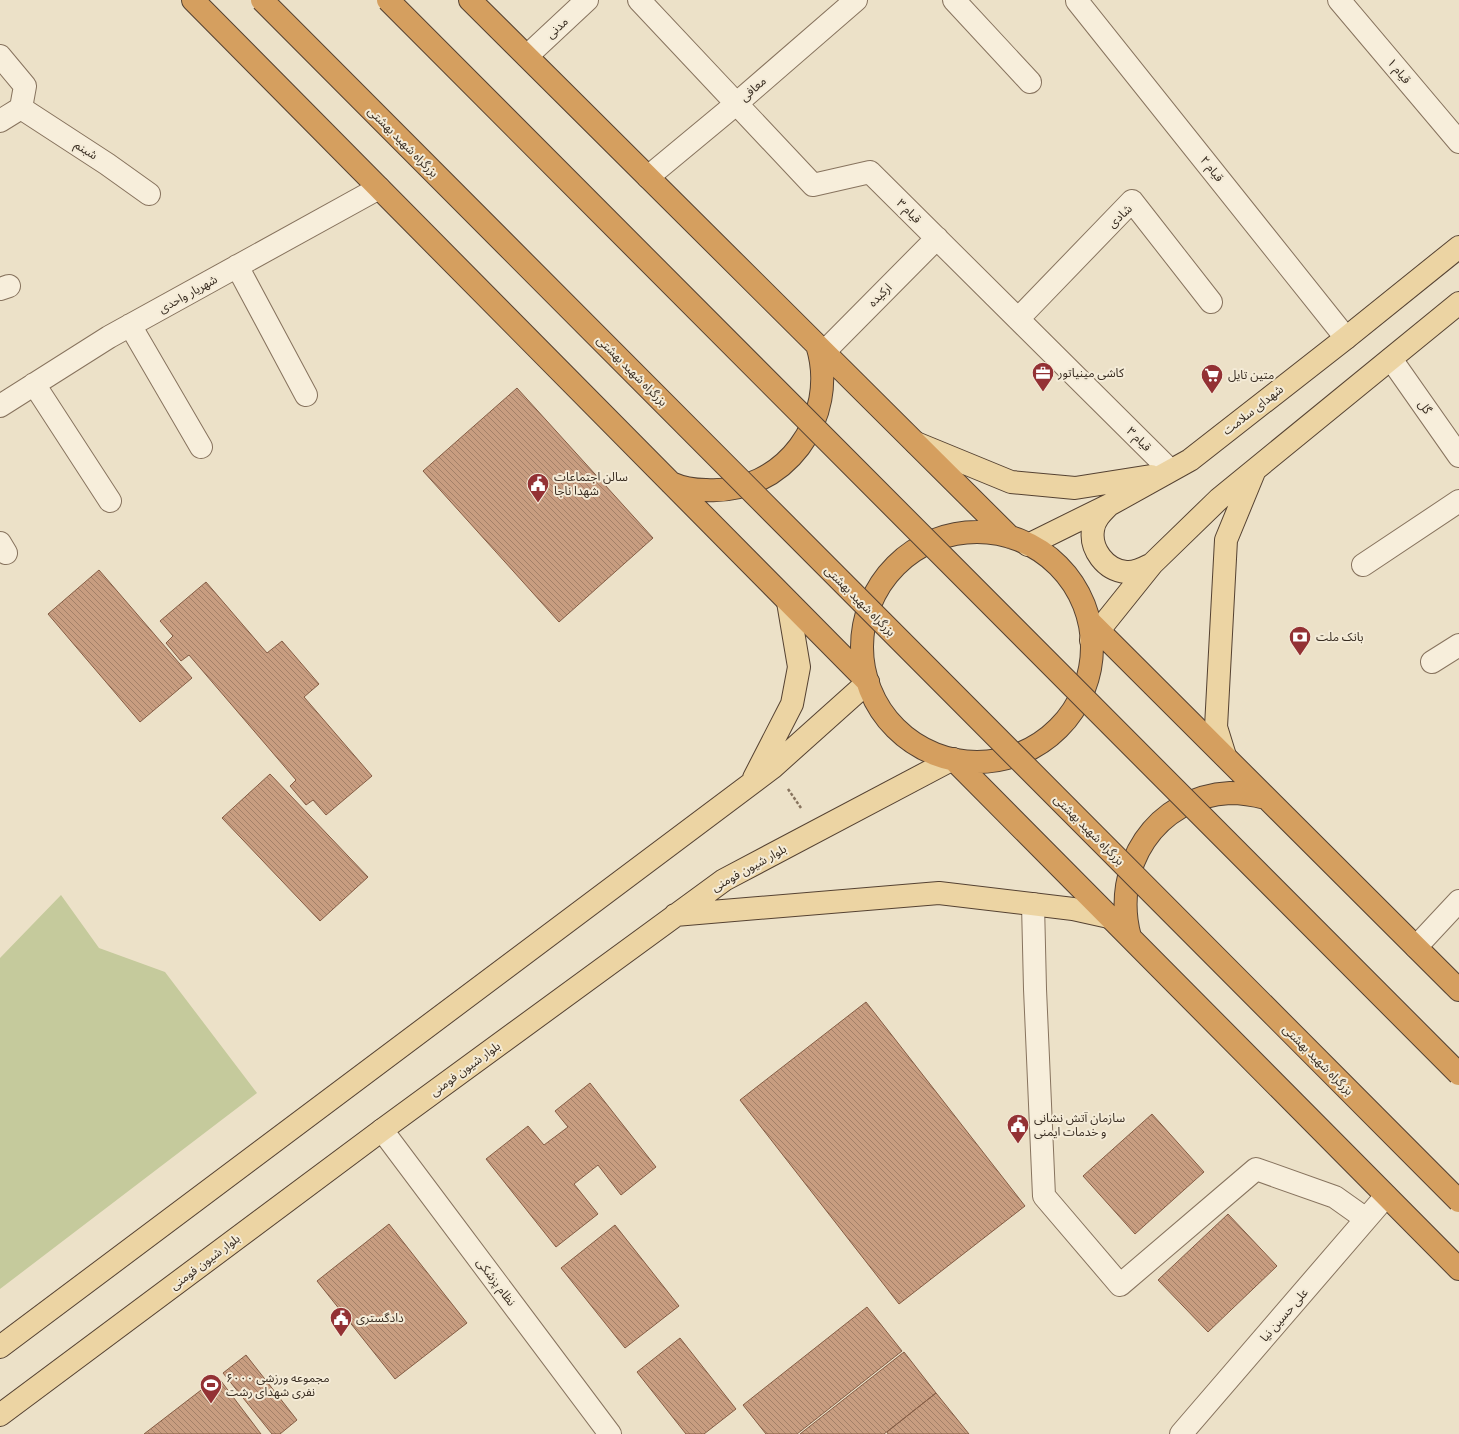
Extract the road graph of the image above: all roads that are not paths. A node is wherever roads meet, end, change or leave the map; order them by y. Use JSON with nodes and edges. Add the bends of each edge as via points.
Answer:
{"nodes":[{"id":1,"x":193,"y":0,"type":"edge"},
{"id":2,"x":262,"y":0,"type":"edge"},
{"id":3,"x":388,"y":0,"type":"edge"},
{"id":4,"x":470,"y":0,"type":"edge"},
{"id":5,"x":587,"y":0,"type":"edge"},
{"id":6,"x":639,"y":0,"type":"edge"},
{"id":7,"x":856,"y":0,"type":"edge"},
{"id":8,"x":954,"y":0,"type":"edge"},
{"id":9,"x":1339,"y":0,"type":"edge"},
{"id":10,"x":1077,"y":1,"type":"dead end"},
{"id":11,"x":0,"y":56,"type":"edge"},
{"id":12,"x":527,"y":56,"type":"junction"},
{"id":13,"x":1030,"y":82,"type":"dead end"},
{"id":14,"x":736,"y":104,"type":"junction"},
{"id":15,"x":21,"y":108,"type":"junction"},
{"id":16,"x":0,"y":121,"type":"edge"},
{"id":17,"x":1459,"y":142,"type":"edge"},
{"id":18,"x":648,"y":177,"type":"junction"},
{"id":19,"x":379,"y":188,"type":"junction"},
{"id":20,"x":149,"y":194,"type":"dead end"},
{"id":21,"x":937,"y":238,"type":"junction"},
{"id":22,"x":1459,"y":247,"type":"edge"},
{"id":23,"x":237,"y":266,"type":"junction"},
{"id":24,"x":1211,"y":302,"type":"dead end"},
{"id":25,"x":1459,"y":304,"type":"edge"},
{"id":26,"x":1018,"y":319,"type":"junction"},
{"id":27,"x":130,"y":325,"type":"junction"},
{"id":28,"x":1346,"y":338,"type":"junction"},
{"id":29,"x":820,"y":348,"type":"junction"},
{"id":30,"x":1391,"y":359,"type":"junction"},
{"id":31,"x":34,"y":384,"type":"junction"},
{"id":32,"x":306,"y":395,"type":"dead end"},
{"id":33,"x":0,"y":406,"type":"edge"},
{"id":34,"x":916,"y":444,"type":"junction"},
{"id":35,"x":201,"y":447,"type":"dead end"},
{"id":36,"x":1459,"y":456,"type":"edge"},
{"id":37,"x":1254,"y":470,"type":"junction"},
{"id":38,"x":1167,"y":472,"type":"junction"},
{"id":39,"x":671,"y":483,"type":"junction"},
{"id":40,"x":1459,"y":501,"type":"edge"},
{"id":41,"x":110,"y":502,"type":"dead end"},
{"id":42,"x":1109,"y":505,"type":"junction"},
{"id":43,"x":1019,"y":541,"type":"junction"},
{"id":44,"x":1152,"y":564,"type":"junction"},
{"id":45,"x":1363,"y":565,"type":"dead end"},
{"id":46,"x":788,"y":602,"type":"junction"},
{"id":47,"x":1090,"y":631,"type":"junction"},
{"id":48,"x":1459,"y":645,"type":"edge"},
{"id":49,"x":1432,"y":662,"type":"dead end"},
{"id":50,"x":868,"y":682,"type":"junction"},
{"id":51,"x":1225,"y":756,"type":"junction"},
{"id":52,"x":953,"y":759,"type":"junction"},
{"id":53,"x":750,"y":785,"type":"junction"},
{"id":54,"x":1266,"y":798,"type":"junction"},
{"id":55,"x":1459,"y":901,"type":"edge"},
{"id":56,"x":1033,"y":904,"type":"junction"},
{"id":57,"x":675,"y":915,"type":"junction"},
{"id":58,"x":1109,"y":917,"type":"junction"},
{"id":59,"x":1130,"y":937,"type":"junction"},
{"id":60,"x":1416,"y":947,"type":"junction"},
{"id":61,"x":1459,"y":990,"type":"edge"},
{"id":62,"x":1459,"y":1074,"type":"edge"},
{"id":63,"x":382,"y":1130,"type":"junction"},
{"id":64,"x":1386,"y":1196,"type":"junction"},
{"id":65,"x":1459,"y":1201,"type":"edge"},
{"id":66,"x":1366,"y":1219,"type":"junction"},
{"id":67,"x":1459,"y":1269,"type":"edge"},
{"id":68,"x":0,"y":1346,"type":"edge"},
{"id":69,"x":0,"y":1415,"type":"edge"},
{"id":70,"x":610,"y":1434,"type":"edge"},
{"id":71,"x":1181,"y":1434,"type":"edge"}],
"edges":[{"from":1,"to":19,"type":"highway"},
{"from":2,"to":65,"type":"highway","name":"بزرگراه شهید بهشتی","bridge":true},
{"from":3,"to":62,"type":"highway","bridge":true},
{"from":4,"to":12,"type":"highway"},
{"from":5,"to":12,"type":"street","name":"مدنی"},
{"from":6,"to":14,"type":"street","name":"قیام ۳"},
{"from":7,"to":14,"type":"street","name":"معافی"},
{"from":8,"to":13,"type":"street"},
{"from":9,"to":17,"type":"street","name":"قیام ۱"},
{"from":10,"to":28,"type":"street","name":"قیام ۲"},
{"from":11,"to":15,"type":"street","via":[[26,86]]},
{"from":12,"to":18,"type":"highway"},
{"from":14,"to":18,"type":"street","name":"معافی"},
{"from":14,"to":21,"type":"street","name":"قیام ۳","via":[[813,185],[870,172]]},
{"from":15,"to":16,"type":"street"},
{"from":15,"to":20,"type":"street","name":"شبنم"},
{"from":18,"to":29,"type":"highway"},
{"from":19,"to":23,"type":"street","name":"شهریار واحدی"},
{"from":19,"to":39,"type":"highway"},
{"from":21,"to":26,"type":"street","name":"قیام ۳"},
{"from":21,"to":29,"type":"street","name":"ارکیده"},
{"from":22,"to":28,"type":"main road","name":"شهدای سلامت"},
{"from":23,"to":27,"type":"street","name":"شهریار واحدی"},
{"from":23,"to":32,"type":"street"},
{"from":24,"to":26,"type":"street","name":"شادی","via":[[1132,201]]},
{"from":25,"to":30,"type":"main road"},
{"from":26,"to":38,"type":"street","name":"قیام ۳"},
{"from":27,"to":31,"type":"street","name":"شهریار واحدی"},
{"from":27,"to":35,"type":"street"},
{"from":28,"to":38,"type":"main road","name":"شهدای سلامت","via":[[1190,460]]},
{"from":29,"to":34,"type":"highway"},
{"from":29,"to":39,"type":"highway","via":[[822,379],[814,424],[805,440],[787,461],[756,481],[730,489],[703,490]]},
{"from":30,"to":36,"type":"street","name":"گل"},
{"from":30,"to":37,"type":"main road"},
{"from":31,"to":33,"type":"street","name":"شهریار واحدی"},
{"from":31,"to":41,"type":"street"},
{"from":34,"to":38,"type":"main road","via":[[1011,482],[1075,488]]},
{"from":34,"to":43,"type":"highway"},
{"from":37,"to":44,"type":"main road","via":[[1220,498]]},
{"from":37,"to":51,"type":"main road","via":[[1226,540],[1216,727]]},
{"from":38,"to":42,"type":"main road","name":"شهدای سلامت"},
{"from":39,"to":46,"type":"highway"},
{"from":40,"to":45,"type":"street"},
{"from":42,"to":43,"type":"main road","name":"شهدای سلامت"},
{"from":42,"to":44,"type":"main road","via":[[1098,516],[1093,529],[1093,544],[1100,558],[1111,567],[1125,572],[1139,571]]},
{"from":43,"to":47,"type":"highway","via":[[1046,555],[1066,576],[1078,593]]},
{"from":43,"to":50,"type":"highway","via":[[980,532],[950,535],[922,546],[894,566],[879,586],[864,623],[862,653]]},
{"from":44,"to":47,"type":"main road"},
{"from":46,"to":50,"type":"highway"},
{"from":46,"to":53,"type":"main road","via":[[799,667],[792,704]]},
{"from":47,"to":51,"type":"highway"},
{"from":47,"to":52,"type":"highway","via":[[1089,671],[1083,690],[1062,724],[1031,748],[1003,758],[973,761]]},
{"from":48,"to":49,"type":"street"},
{"from":50,"to":52,"type":"highway","via":[[881,709],[900,732],[925,749]]},
{"from":50,"to":53,"type":"main road"},
{"from":51,"to":54,"type":"highway"},
{"from":52,"to":57,"type":"main road","name":"بلوار شیون فومنی","via":[[724,880]]},
{"from":52,"to":58,"type":"highway"},
{"from":53,"to":68,"type":"main road"},
{"from":54,"to":59,"type":"highway","via":[[1230,793],[1203,798],[1178,810],[1156,827],[1140,849],[1128,879],[1125,911]]},
{"from":54,"to":60,"type":"highway"},
{"from":55,"to":60,"type":"street"},
{"from":56,"to":57,"type":"main road","via":[[939,893]]},
{"from":56,"to":58,"type":"main road","via":[[1075,909]]},
{"from":56,"to":66,"type":"street","via":[[1034,988],[1044,1196],[1120,1285],[1256,1169],[1335,1197]]},
{"from":57,"to":63,"type":"main road","name":"بلوار شیون فومنی"},
{"from":58,"to":59,"type":"highway"},
{"from":59,"to":64,"type":"highway"},
{"from":60,"to":61,"type":"highway"},
{"from":63,"to":69,"type":"main road","name":"بلوار شیون فومنی"},
{"from":63,"to":70,"type":"street","name":"نظام پزشکی"},
{"from":64,"to":66,"type":"street","name":"علی حسین نیا"},
{"from":64,"to":67,"type":"highway"},
{"from":66,"to":71,"type":"street","name":"علی حسین نیا"}]}
